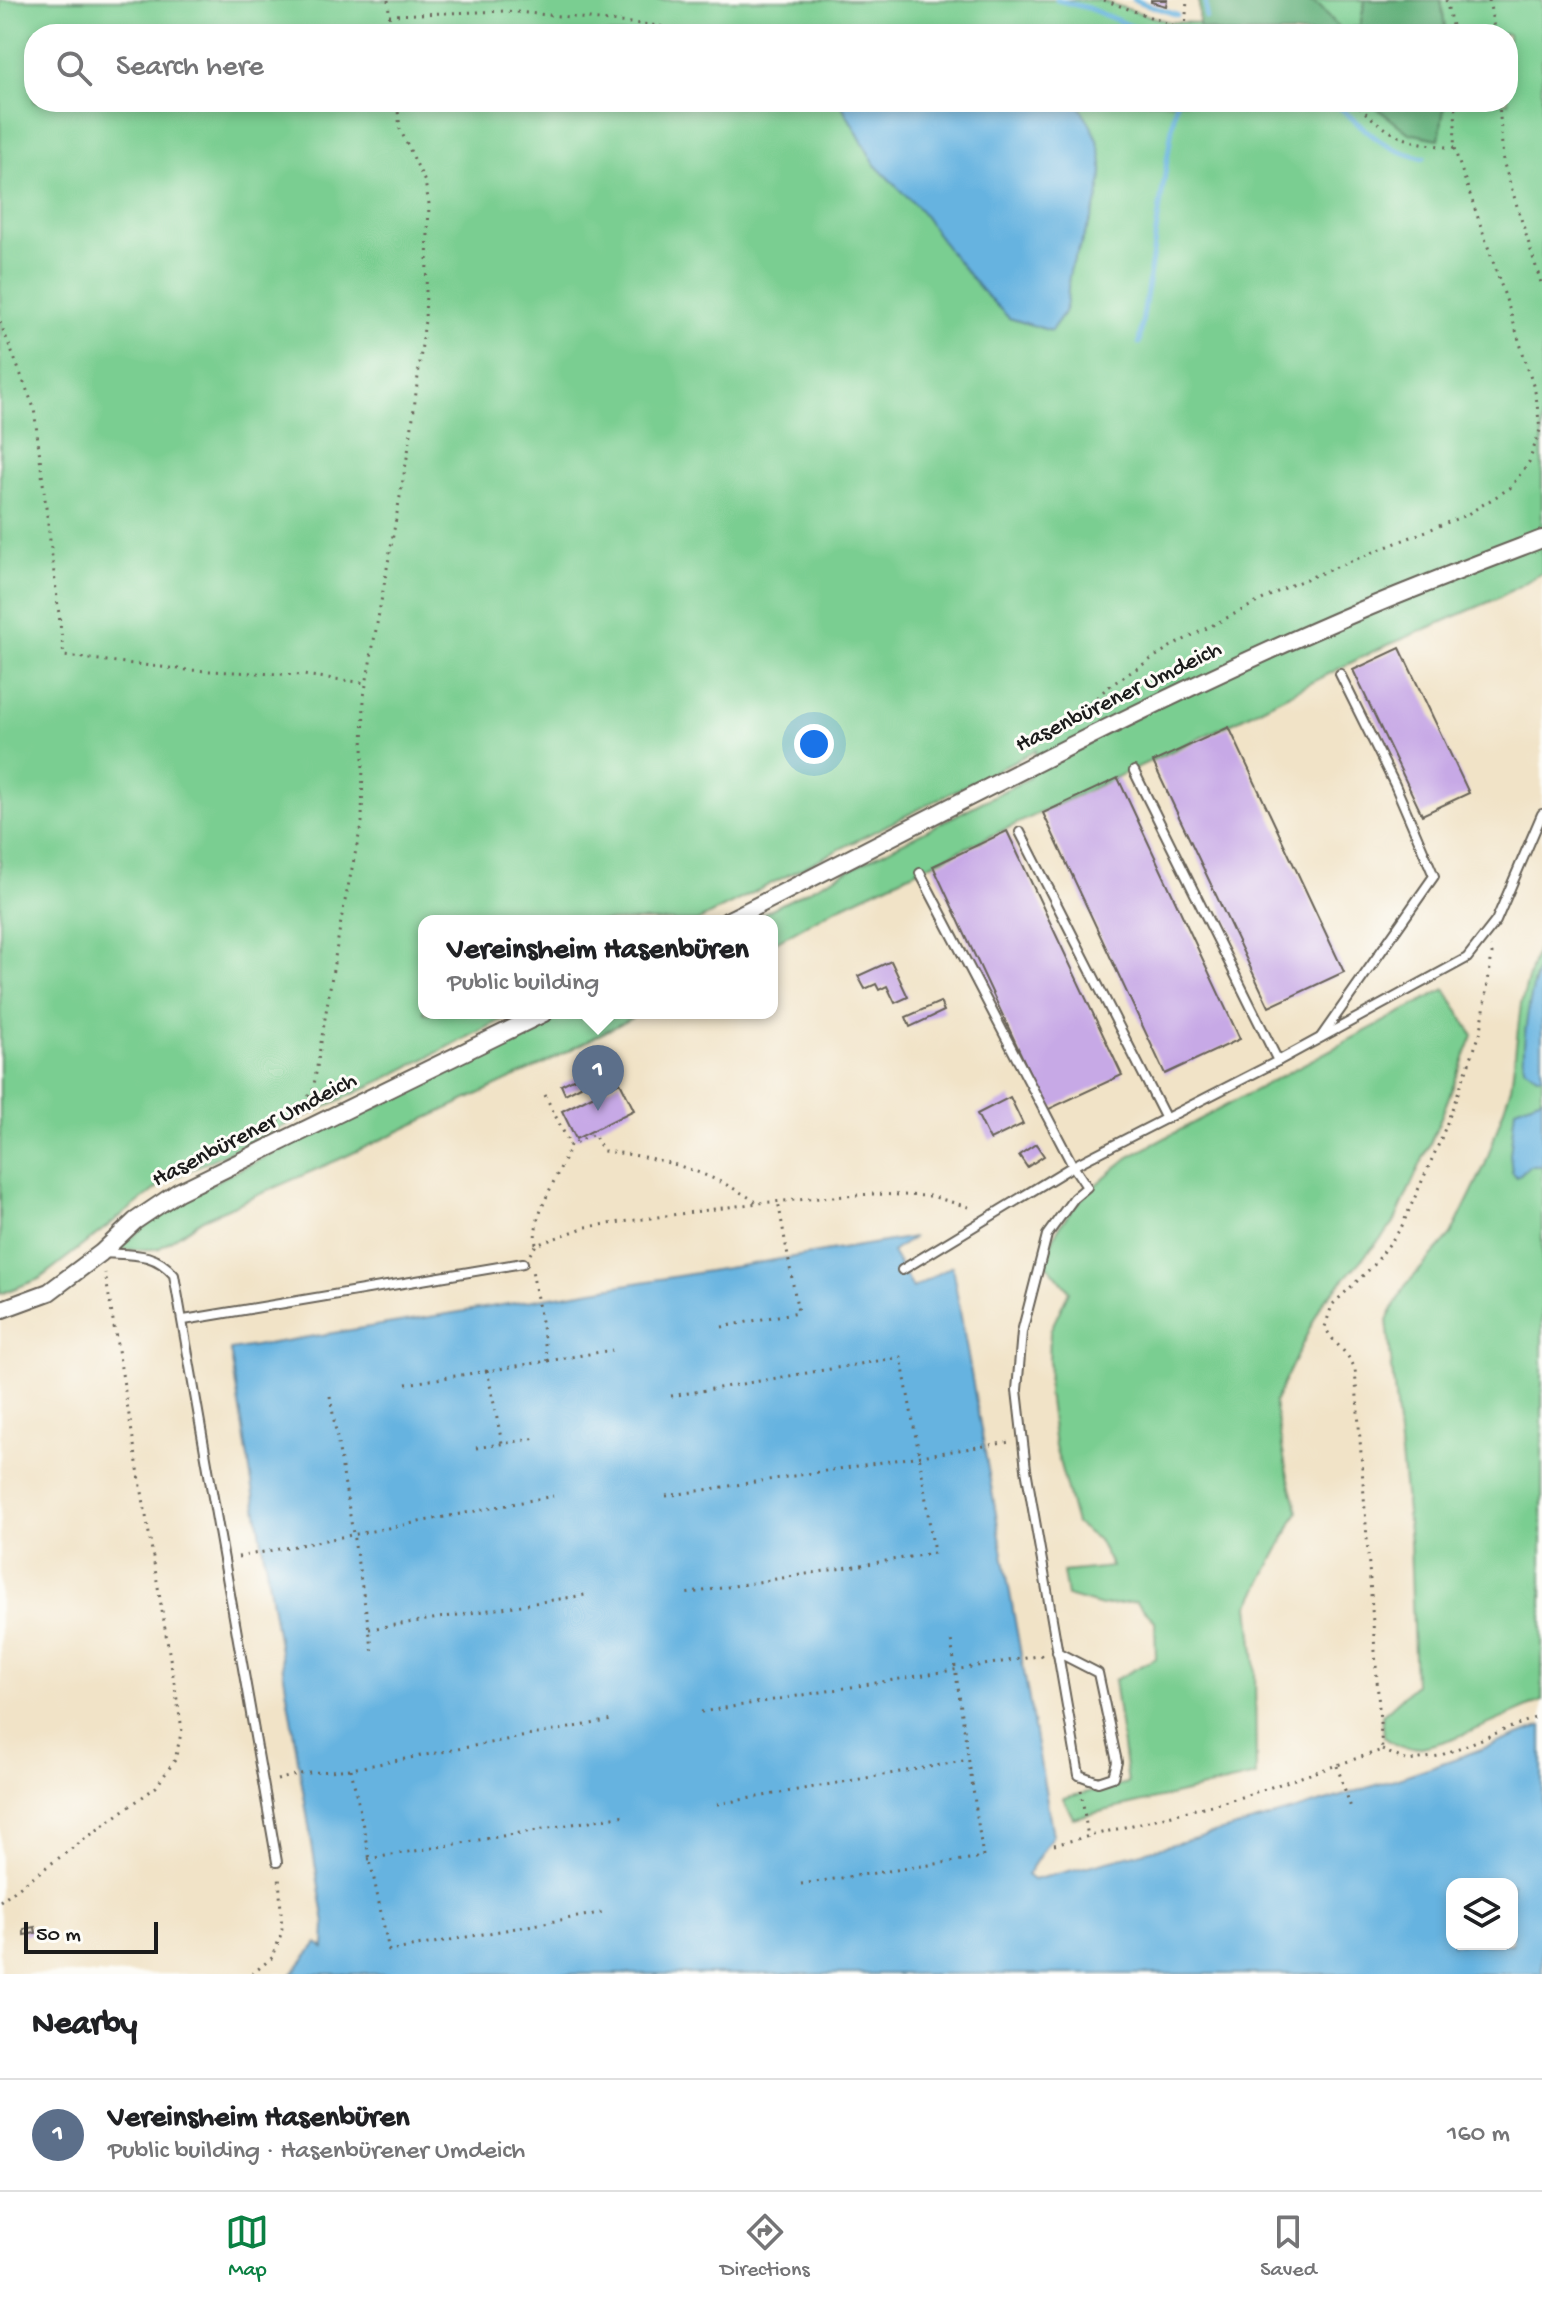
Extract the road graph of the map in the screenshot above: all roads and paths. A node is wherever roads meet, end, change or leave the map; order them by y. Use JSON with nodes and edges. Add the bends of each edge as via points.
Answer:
{"nodes":[{"id":1,"x":388,"y":0,"type":"edge"},
{"id":2,"x":1104,"y":0,"type":"edge"},
{"id":3,"x":1187,"y":0,"type":"edge"},
{"id":4,"x":1446,"y":0,"type":"edge"},
{"id":5,"x":1489,"y":0,"type":"edge"},
{"id":6,"x":389,"y":15,"type":"junction"},
{"id":7,"x":390,"y":24,"type":"edge"},
{"id":8,"x":642,"y":24,"type":"edge"},
{"id":9,"x":1169,"y":24,"type":"edge"},
{"id":10,"x":1185,"y":24,"type":"edge"},
{"id":11,"x":1452,"y":24,"type":"edge"},
{"id":12,"x":1493,"y":24,"type":"edge"},
{"id":13,"x":398,"y":112,"type":"edge"},
{"id":14,"x":1364,"y":112,"type":"edge"},
{"id":15,"x":1456,"y":112,"type":"edge"},
{"id":16,"x":1500,"y":112,"type":"edge"},
{"id":17,"x":1454,"y":148,"type":"junction"},
{"id":18,"x":1542,"y":286,"type":"edge"},
{"id":19,"x":0,"y":322,"type":"edge"},
{"id":20,"x":1542,"y":539,"type":"edge"},
{"id":21,"x":1340,"y":674,"type":"dead end"},
{"id":22,"x":367,"y":683,"type":"junction"},
{"id":23,"x":1059,"y":753,"type":"junction"},
{"id":24,"x":1134,"y":771,"type":"dead end"},
{"id":25,"x":1542,"y":814,"type":"edge"},
{"id":26,"x":1020,"y":832,"type":"dead end"},
{"id":27,"x":920,"y":873,"type":"dead end"},
{"id":28,"x":739,"y":915,"type":"edge"},
{"id":29,"x":1486,"y":936,"type":"junction"},
{"id":30,"x":532,"y":1019,"type":"edge"},
{"id":31,"x":1319,"y":1039,"type":"junction"},
{"id":32,"x":1278,"y":1061,"type":"junction"},
{"id":33,"x":545,"y":1095,"type":"dead end"},
{"id":34,"x":1166,"y":1119,"type":"junction"},
{"id":35,"x":570,"y":1145,"type":"junction"},
{"id":36,"x":257,"y":1154,"type":"junction"},
{"id":37,"x":1073,"y":1166,"type":"junction"},
{"id":38,"x":778,"y":1201,"type":"junction"},
{"id":39,"x":758,"y":1203,"type":"junction"},
{"id":40,"x":979,"y":1224,"type":"junction"},
{"id":41,"x":536,"y":1245,"type":"junction"},
{"id":42,"x":101,"y":1253,"type":"junction"},
{"id":43,"x":529,"y":1255,"type":"junction"},
{"id":44,"x":523,"y":1263,"type":"joint"},
{"id":45,"x":902,"y":1270,"type":"dead end"},
{"id":46,"x":0,"y":1310,"type":"edge"},
{"id":47,"x":184,"y":1320,"type":"junction"},
{"id":48,"x":722,"y":1327,"type":"dead end"},
{"id":49,"x":612,"y":1350,"type":"dead end"},
{"id":50,"x":548,"y":1361,"type":"junction"},
{"id":51,"x":487,"y":1370,"type":"junction"},
{"id":52,"x":406,"y":1384,"type":"dead end"},
{"id":53,"x":330,"y":1396,"type":"dead end"},
{"id":54,"x":671,"y":1396,"type":"dead end"},
{"id":55,"x":537,"y":1438,"type":"dead end"},
{"id":56,"x":1023,"y":1440,"type":"junction"},
{"id":57,"x":502,"y":1443,"type":"junction"},
{"id":58,"x":476,"y":1448,"type":"dead end"},
{"id":59,"x":919,"y":1454,"type":"junction"},
{"id":60,"x":553,"y":1496,"type":"dead end"},
{"id":61,"x":666,"y":1496,"type":"dead end"},
{"id":62,"x":353,"y":1534,"type":"junction"},
{"id":63,"x":224,"y":1559,"type":"junction"},
{"id":64,"x":685,"y":1594,"type":"dead end"},
{"id":65,"x":585,"y":1595,"type":"dead end"},
{"id":66,"x":369,"y":1629,"type":"junction"},
{"id":67,"x":951,"y":1640,"type":"dead end"},
{"id":68,"x":1057,"y":1652,"type":"junction"},
{"id":69,"x":373,"y":1653,"type":"dead end"},
{"id":70,"x":954,"y":1668,"type":"junction"},
{"id":71,"x":701,"y":1712,"type":"dead end"},
{"id":72,"x":1542,"y":1715,"type":"edge"},
{"id":73,"x":612,"y":1720,"type":"dead end"},
{"id":74,"x":1382,"y":1750,"type":"junction"},
{"id":75,"x":969,"y":1760,"type":"junction"},
{"id":76,"x":1337,"y":1765,"type":"junction"},
{"id":77,"x":351,"y":1769,"type":"junction"},
{"id":78,"x":1079,"y":1775,"type":"junction"},
{"id":79,"x":262,"y":1783,"type":"junction"},
{"id":80,"x":717,"y":1804,"type":"dead end"},
{"id":81,"x":1351,"y":1808,"type":"dead end"},
{"id":82,"x":625,"y":1815,"type":"dead end"},
{"id":83,"x":1088,"y":1838,"type":"junction"},
{"id":84,"x":1054,"y":1845,"type":"dead end"},
{"id":85,"x":368,"y":1859,"type":"junction"},
{"id":86,"x":277,"y":1862,"type":"joint"},
{"id":87,"x":801,"y":1884,"type":"dead end"},
{"id":88,"x":0,"y":1901,"type":"edge"},
{"id":89,"x":605,"y":1912,"type":"dead end"},
{"id":90,"x":252,"y":1974,"type":"edge"}],
"edges":[{"from":1,"to":6,"type":"path"},
{"from":2,"to":9,"type":"path"},
{"from":3,"to":10,"type":"path"},
{"from":4,"to":11,"type":"path"},
{"from":5,"to":12,"type":"path"},
{"from":6,"to":7,"type":"path"},
{"from":6,"to":8,"type":"path","via":[[506,11]]},
{"from":13,"to":22,"type":"path","via":[[429,204],[425,320],[410,441]]},
{"from":14,"to":17,"type":"path","via":[[1387,132],[1412,143]]},
{"from":15,"to":17,"type":"path"},
{"from":16,"to":18,"type":"path","via":[[1503,161]]},
{"from":17,"to":23,"type":"path","via":[[1536,395],[1540,430],[1529,462],[1510,488],[1466,515],[1289,586],[1170,647],[1111,685],[1063,725]]},
{"from":19,"to":22,"type":"path","via":[[34,408],[64,656]]},
{"from":20,"to":23,"type":"street","name":"Hasenbürener Umdeich","via":[[1347,617]]},
{"from":21,"to":31,"type":"lane","via":[[1434,876]]},
{"from":22,"to":36,"type":"path","via":[[362,822],[313,1091],[294,1114],[257,1132]]},
{"from":23,"to":28,"type":"street","name":"Hasenbürener Umdeich"},
{"from":24,"to":32,"type":"lane"},
{"from":25,"to":29,"type":"lane"},
{"from":26,"to":34,"type":"lane"},
{"from":27,"to":37,"type":"lane"},
{"from":29,"to":31,"type":"lane","via":[[1467,958]]},
{"from":29,"to":74,"type":"path","via":[[1492,954],[1481,1031],[1441,1139],[1401,1228],[1374,1265],[1332,1305],[1325,1327],[1355,1369]]},
{"from":30,"to":36,"type":"street","name":"Hasenbürener Umdeich"},
{"from":31,"to":32,"type":"lane"},
{"from":32,"to":34,"type":"lane"},
{"from":33,"to":35,"type":"path"},
{"from":34,"to":37,"type":"lane"},
{"from":35,"to":39,"type":"path","via":[[594,1134],[603,1151],[679,1164]]},
{"from":35,"to":41,"type":"path","via":[[534,1235]]},
{"from":36,"to":42,"type":"street","name":"Hasenbürener Umdeich","via":[[178,1192]]},
{"from":37,"to":40,"type":"lane"},
{"from":37,"to":56,"type":"lane","via":[[1087,1187],[1047,1235],[1022,1332],[1017,1390]]},
{"from":38,"to":39,"type":"path"},
{"from":38,"to":40,"type":"path","via":[[931,1196],[968,1207]]},
{"from":38,"to":48,"type":"path","via":[[798,1312]]},
{"from":39,"to":41,"type":"path","via":[[586,1227]]},
{"from":40,"to":45,"type":"lane"},
{"from":41,"to":43,"type":"path"},
{"from":42,"to":46,"type":"street","name":"Hasenbürener Umdeich","via":[[49,1292]]},
{"from":42,"to":47,"type":"lane","via":[[149,1256],[164,1263],[174,1275]]},
{"from":42,"to":88,"type":"path","via":[[182,1729],[175,1760],[156,1787]]},
{"from":43,"to":44,"type":"path"},
{"from":43,"to":50,"type":"path"},
{"from":44,"to":47,"type":"lane"},
{"from":47,"to":63,"type":"lane"},
{"from":49,"to":50,"type":"path"},
{"from":50,"to":51,"type":"path"},
{"from":51,"to":52,"type":"path"},
{"from":51,"to":57,"type":"path"},
{"from":53,"to":62,"type":"path"},
{"from":54,"to":59,"type":"path","via":[[901,1357]]},
{"from":55,"to":57,"type":"path"},
{"from":56,"to":59,"type":"path"},
{"from":56,"to":68,"type":"lane"},
{"from":57,"to":58,"type":"path"},
{"from":59,"to":61,"type":"path"},
{"from":59,"to":64,"type":"path","via":[[934,1553]]},
{"from":60,"to":62,"type":"path"},
{"from":62,"to":63,"type":"path"},
{"from":62,"to":66,"type":"path"},
{"from":63,"to":79,"type":"lane"},
{"from":65,"to":66,"type":"path"},
{"from":66,"to":69,"type":"path"},
{"from":67,"to":70,"type":"path"},
{"from":68,"to":70,"type":"path"},
{"from":68,"to":78,"type":"lane"},
{"from":68,"to":78,"type":"lane","via":[[1098,1673],[1117,1762],[1113,1777],[1098,1782]]},
{"from":70,"to":71,"type":"path"},
{"from":70,"to":75,"type":"path"},
{"from":72,"to":74,"type":"path","via":[[1439,1756],[1408,1761]]},
{"from":73,"to":77,"type":"path"},
{"from":74,"to":76,"type":"path"},
{"from":75,"to":80,"type":"path"},
{"from":75,"to":87,"type":"path","via":[[983,1857]]},
{"from":76,"to":81,"type":"path"},
{"from":76,"to":83,"type":"path"},
{"from":77,"to":79,"type":"path"},
{"from":77,"to":85,"type":"path"},
{"from":78,"to":83,"type":"path"},
{"from":79,"to":86,"type":"lane"},
{"from":82,"to":85,"type":"path"},
{"from":83,"to":84,"type":"path"},
{"from":85,"to":89,"type":"path","via":[[389,1951]]},
{"from":86,"to":90,"type":"path","via":[[282,1931],[273,1957]]}]}
